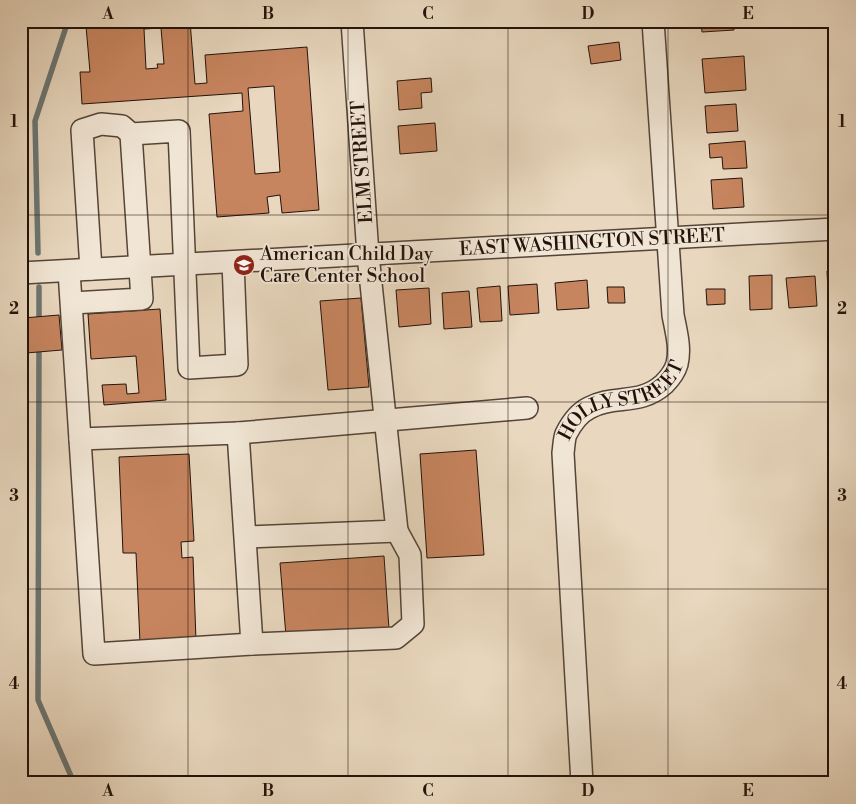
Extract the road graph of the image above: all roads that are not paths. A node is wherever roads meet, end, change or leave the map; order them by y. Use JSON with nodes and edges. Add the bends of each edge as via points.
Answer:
{"nodes":[{"id":1,"x":352,"y":21,"type":"edge"},
{"id":2,"x":654,"y":21,"type":"edge"},
{"id":3,"x":131,"y":134,"type":"junction"},
{"id":4,"x":835,"y":229,"type":"edge"},
{"id":5,"x":668,"y":238,"type":"junction"},
{"id":6,"x":368,"y":255,"type":"junction"},
{"id":7,"x":233,"y":262,"type":"junction"},
{"id":8,"x":184,"y":265,"type":"junction"},
{"id":9,"x":140,"y":267,"type":"junction"},
{"id":10,"x":91,"y":270,"type":"junction"},
{"id":11,"x":69,"y":271,"type":"junction"},
{"id":12,"x":21,"y":273,"type":"edge"},
{"id":13,"x":72,"y":303,"type":"junction"},
{"id":14,"x":527,"y":408,"type":"dead end"},
{"id":15,"x":385,"y":422,"type":"junction"},
{"id":16,"x":238,"y":433,"type":"junction"},
{"id":17,"x":80,"y":439,"type":"junction"},
{"id":18,"x":396,"y":531,"type":"junction"},
{"id":19,"x":246,"y":537,"type":"junction"},
{"id":20,"x":252,"y":644,"type":"junction"},
{"id":21,"x":582,"y":783,"type":"edge"}],
"edges":[{"from":1,"to":6,"type":"street","name":"ELM STREET"},
{"from":2,"to":5,"type":"street","name":"HOLLY STREET"},
{"from":3,"to":8,"type":"street","via":[[179,130]]},
{"from":3,"to":9,"type":"street"},
{"from":3,"to":10,"type":"street","via":[[122,126],[101,124],[82,130]]},
{"from":4,"to":5,"type":"street","name":"EAST WASHINGTON STREET"},
{"from":5,"to":6,"type":"street","name":"EAST WASHINGTON STREET"},
{"from":5,"to":21,"type":"street","name":"HOLLY STREET","via":[[678,348],[676,365],[668,380],[655,392],[588,408],[574,420],[564,444]]},
{"from":6,"to":7,"type":"street","name":"EAST WASHINGTON STREET"},
{"from":6,"to":15,"type":"street","name":"ELM STREET"},
{"from":7,"to":8,"type":"street","name":"EAST WASHINGTON STREET"},
{"from":7,"to":8,"type":"street","via":[[237,365],[188,368]]},
{"from":8,"to":9,"type":"street","name":"EAST WASHINGTON STREET"},
{"from":9,"to":10,"type":"street","name":"EAST WASHINGTON STREET"},
{"from":9,"to":13,"type":"street","via":[[142,300]]},
{"from":10,"to":11,"type":"street","name":"EAST WASHINGTON STREET"},
{"from":11,"to":12,"type":"street","name":"EAST WASHINGTON STREET"},
{"from":11,"to":13,"type":"street"},
{"from":13,"to":17,"type":"street"},
{"from":14,"to":15,"type":"street"},
{"from":15,"to":16,"type":"street"},
{"from":15,"to":18,"type":"street","name":"ELM STREET"},
{"from":16,"to":17,"type":"street"},
{"from":16,"to":19,"type":"street"},
{"from":17,"to":20,"type":"street","via":[[94,654]]},
{"from":18,"to":19,"type":"street"},
{"from":18,"to":20,"type":"street","via":[[410,555],[413,624],[396,638]]},
{"from":19,"to":20,"type":"street"}]}
